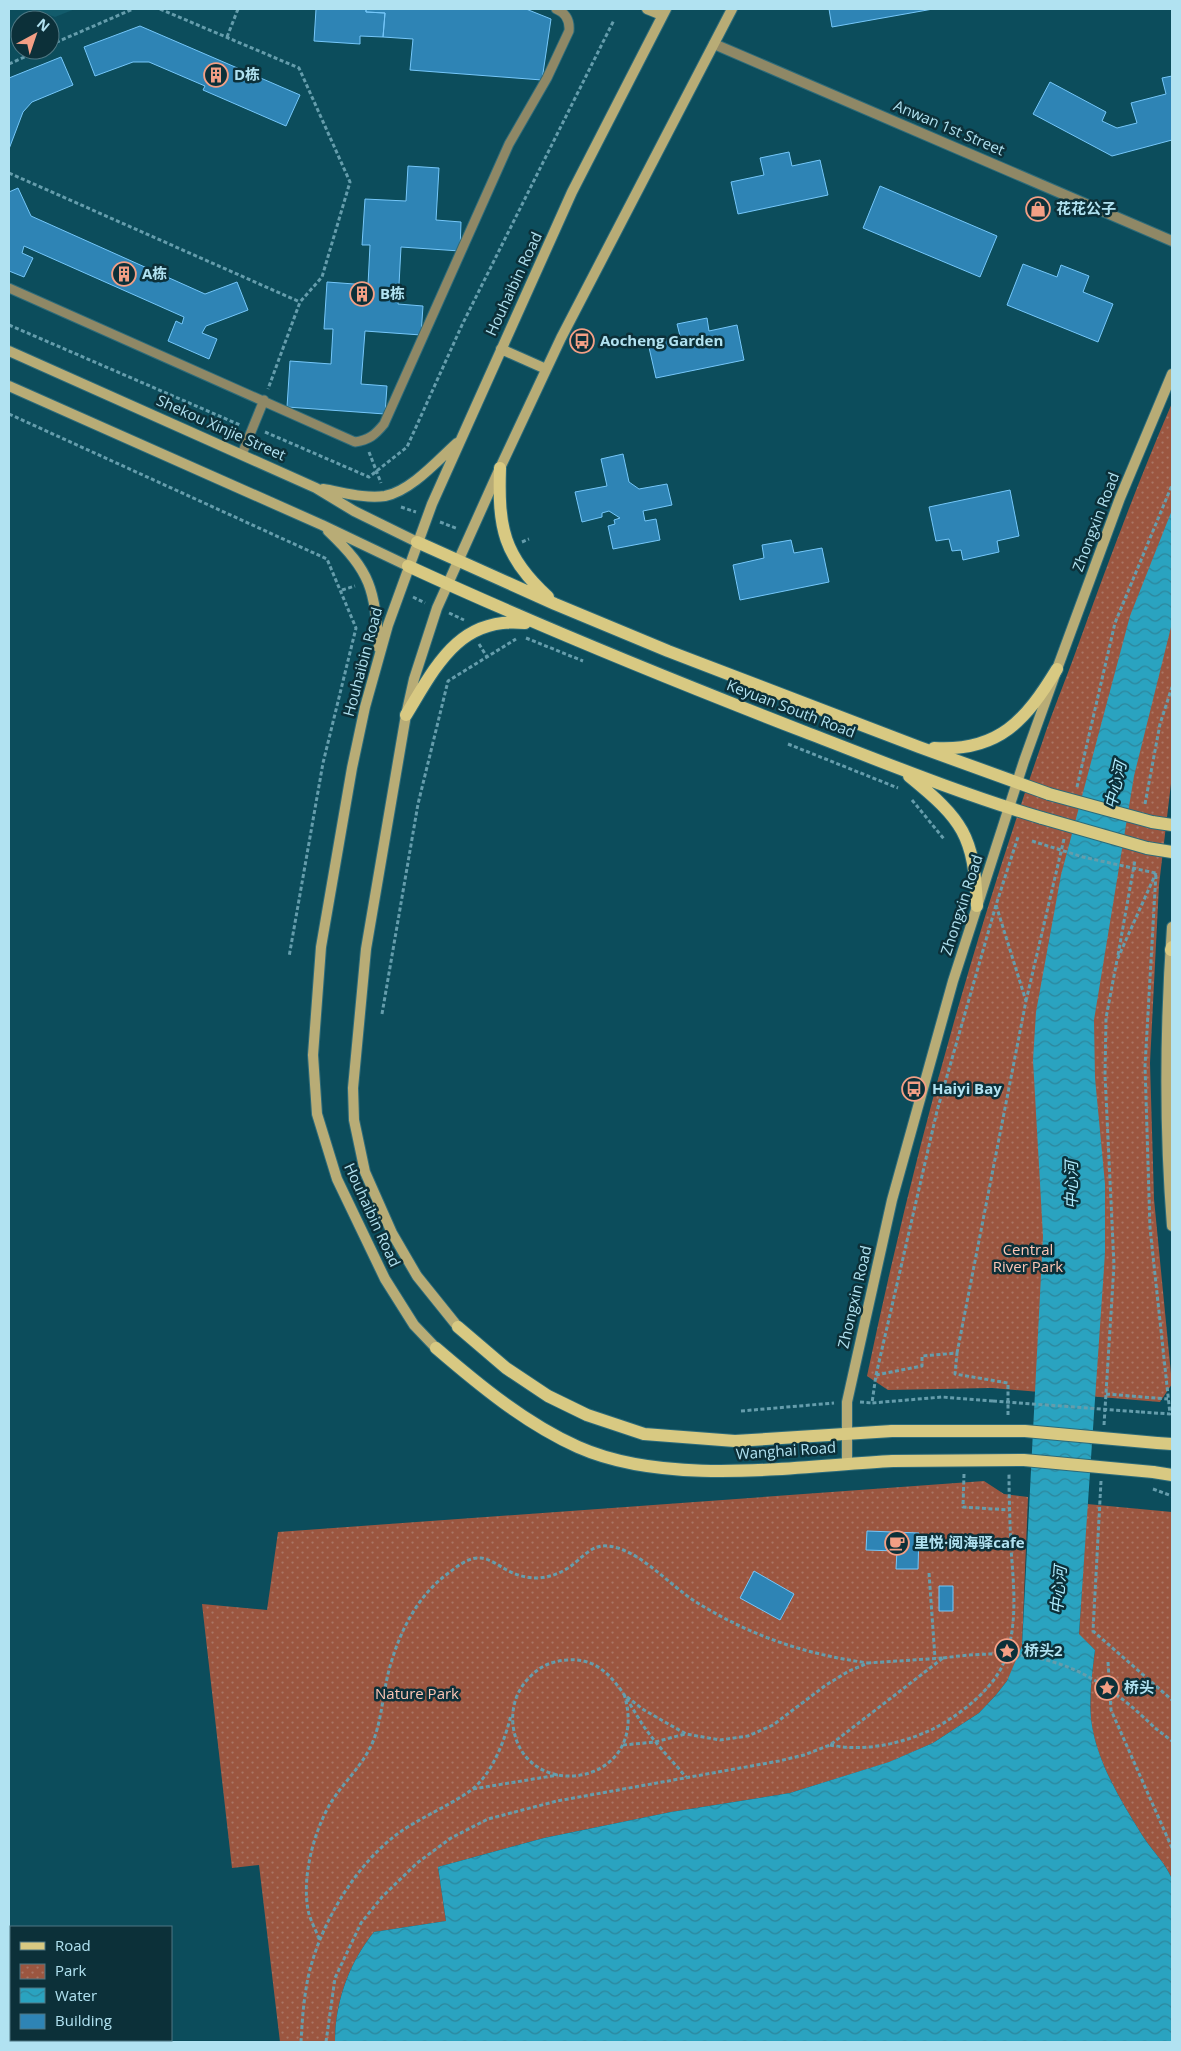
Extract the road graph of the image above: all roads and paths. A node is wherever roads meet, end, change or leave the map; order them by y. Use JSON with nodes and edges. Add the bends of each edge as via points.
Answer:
{"nodes":[{"id":1,"x":133,"y":9,"type":"edge"},
{"id":2,"x":160,"y":9,"type":"edge"},
{"id":3,"x":238,"y":9,"type":"edge"},
{"id":4,"x":556,"y":9,"type":"edge"},
{"id":5,"x":647,"y":9,"type":"edge"},
{"id":6,"x":732,"y":9,"type":"edge"},
{"id":7,"x":664,"y":12,"type":"edge"},
{"id":8,"x":227,"y":37,"type":"junction"},
{"id":9,"x":60,"y":41,"type":"edge"},
{"id":10,"x":714,"y":44,"type":"junction"},
{"id":11,"x":9,"y":173,"type":"edge"},
{"id":12,"x":1172,"y":241,"type":"edge"},
{"id":13,"x":9,"y":288,"type":"edge"},
{"id":14,"x":300,"y":302,"type":"junction"},
{"id":15,"x":9,"y":325,"type":"edge"},
{"id":16,"x":501,"y":349,"type":"junction"},
{"id":17,"x":9,"y":350,"type":"edge"},
{"id":18,"x":546,"y":369,"type":"junction"},
{"id":19,"x":1172,"y":374,"type":"edge"},
{"id":20,"x":9,"y":386,"type":"edge"},
{"id":21,"x":264,"y":400,"type":"junction"},
{"id":22,"x":9,"y":414,"type":"edge"},
{"id":23,"x":237,"y":424,"type":"dead end"},
{"id":24,"x":461,"y":439,"type":"junction"},
{"id":25,"x":365,"y":440,"type":"junction"},
{"id":26,"x":242,"y":454,"type":"junction"},
{"id":27,"x":500,"y":468,"type":"junction"},
{"id":28,"x":376,"y":471,"type":"dead end"},
{"id":29,"x":1172,"y":485,"type":"edge"},
{"id":30,"x":316,"y":488,"type":"junction"},
{"id":31,"x":403,"y":506,"type":"dead end"},
{"id":32,"x":427,"y":516,"type":"junction"},
{"id":33,"x":322,"y":525,"type":"junction"},
{"id":34,"x":470,"y":534,"type":"junction"},
{"id":35,"x":417,"y":542,"type":"junction"},
{"id":36,"x":458,"y":560,"type":"junction"},
{"id":37,"x":408,"y":566,"type":"junction"},
{"id":38,"x":447,"y":584,"type":"junction"},
{"id":39,"x":555,"y":604,"type":"junction"},
{"id":40,"x":537,"y":625,"type":"junction"},
{"id":41,"x":379,"y":655,"type":"junction"},
{"id":42,"x":584,"y":662,"type":"dead end"},
{"id":43,"x":1057,"y":669,"type":"junction"},
{"id":44,"x":406,"y":715,"type":"junction"},
{"id":45,"x":785,"y":743,"type":"dead end"},
{"id":46,"x":919,"y":747,"type":"junction"},
{"id":47,"x":902,"y":769,"type":"junction"},
{"id":48,"x":1017,"y":783,"type":"junction"},
{"id":49,"x":1076,"y":788,"type":"dead end"},
{"id":50,"x":904,"y":790,"type":"dead end"},
{"id":51,"x":910,"y":797,"type":"dead end"},
{"id":52,"x":1009,"y":808,"type":"junction"},
{"id":53,"x":1172,"y":825,"type":"edge"},
{"id":54,"x":1065,"y":836,"type":"dead end"},
{"id":55,"x":1018,"y":837,"type":"dead end"},
{"id":56,"x":944,"y":839,"type":"dead end"},
{"id":57,"x":1032,"y":840,"type":"dead end"},
{"id":58,"x":1172,"y":852,"type":"edge"},
{"id":59,"x":1146,"y":871,"type":"dead end"},
{"id":60,"x":1156,"y":873,"type":"dead end"},
{"id":61,"x":996,"y":905,"type":"junction"},
{"id":62,"x":977,"y":906,"type":"junction"},
{"id":63,"x":1172,"y":927,"type":"edge"},
{"id":64,"x":1171,"y":949,"type":"edge"},
{"id":65,"x":289,"y":957,"type":"dead end"},
{"id":66,"x":1026,"y":1001,"type":"junction"},
{"id":67,"x":382,"y":1014,"type":"dead end"},
{"id":68,"x":1172,"y":1226,"type":"edge"},
{"id":69,"x":458,"y":1327,"type":"joint"},
{"id":70,"x":436,"y":1348,"type":"joint"},
{"id":71,"x":957,"y":1353,"type":"junction"},
{"id":72,"x":876,"y":1375,"type":"junction"},
{"id":73,"x":1106,"y":1394,"type":"junction"},
{"id":74,"x":1168,"y":1399,"type":"dead end"},
{"id":75,"x":847,"y":1402,"type":"junction"},
{"id":76,"x":872,"y":1403,"type":"junction"},
{"id":77,"x":741,"y":1411,"type":"dead end"},
{"id":78,"x":1170,"y":1414,"type":"dead end"},
{"id":79,"x":1008,"y":1422,"type":"dead end"},
{"id":80,"x":846,"y":1432,"type":"junction"},
{"id":81,"x":1104,"y":1433,"type":"dead end"},
{"id":82,"x":1172,"y":1444,"type":"edge"},
{"id":83,"x":848,"y":1463,"type":"junction"},
{"id":84,"x":1009,"y":1471,"type":"dead end"},
{"id":85,"x":1102,"y":1471,"type":"dead end"},
{"id":86,"x":964,"y":1474,"type":"dead end"},
{"id":87,"x":1172,"y":1475,"type":"edge"},
{"id":88,"x":1009,"y":1510,"type":"junction"},
{"id":89,"x":929,"y":1573,"type":"dead end"},
{"id":90,"x":935,"y":1658,"type":"junction"},
{"id":91,"x":943,"y":1658,"type":"junction"},
{"id":92,"x":1108,"y":1662,"type":"dead end"},
{"id":93,"x":868,"y":1663,"type":"junction"},
{"id":94,"x":624,"y":1694,"type":"junction"},
{"id":95,"x":1172,"y":1700,"type":"edge"},
{"id":96,"x":514,"y":1705,"type":"junction"},
{"id":97,"x":686,"y":1734,"type":"junction"},
{"id":98,"x":1172,"y":1741,"type":"edge"},
{"id":99,"x":655,"y":1742,"type":"junction"},
{"id":100,"x":623,"y":1745,"type":"junction"},
{"id":101,"x":830,"y":1745,"type":"junction"},
{"id":102,"x":558,"y":1775,"type":"junction"},
{"id":103,"x":686,"y":1777,"type":"junction"},
{"id":104,"x":472,"y":1789,"type":"junction"},
{"id":105,"x":1172,"y":1848,"type":"edge"},
{"id":106,"x":319,"y":1939,"type":"junction"},
{"id":107,"x":301,"y":2042,"type":"edge"},
{"id":108,"x":326,"y":2042,"type":"edge"}],
"edges":[{"from":1,"to":9,"type":"path"},
{"from":2,"to":8,"type":"path"},
{"from":3,"to":8,"type":"path"},
{"from":4,"to":25,"type":"lane","via":[[570,24],[566,38],[548,78],[509,144],[384,424]]},
{"from":5,"to":7,"type":"main road"},
{"from":6,"to":10,"type":"main road","name":"Houhaibin Road"},
{"from":7,"to":16,"type":"main road","name":"Houhaibin Road","via":[[572,192]]},
{"from":8,"to":14,"type":"path","via":[[300,68],[350,182],[322,277]]},
{"from":10,"to":12,"type":"street","name":"Anwan 1st Street"},
{"from":10,"to":18,"type":"main road","name":"Houhaibin Road"},
{"from":11,"to":14,"type":"path"},
{"from":13,"to":21,"type":"lane"},
{"from":14,"to":21,"type":"path"},
{"from":15,"to":23,"type":"path"},
{"from":16,"to":18,"type":"main road"},
{"from":16,"to":24,"type":"main road","name":"Houhaibin Road"},
{"from":17,"to":26,"type":"main road","name":"Shekou Xinjie Street"},
{"from":18,"to":27,"type":"main road","name":"Houhaibin Road"},
{"from":19,"to":43,"type":"main road","name":"Zhongxin Road","via":[[1120,498]]},
{"from":20,"to":33,"type":"main road"},
{"from":21,"to":25,"type":"lane","via":[[355,442]]},
{"from":21,"to":26,"type":"lane"},
{"from":22,"to":65,"type":"path","via":[[327,559],[356,628],[323,763]]},
{"from":24,"to":30,"type":"main road","via":[[422,475],[385,496]]},
{"from":24,"to":32,"type":"main road","name":"Houhaibin Road"},
{"from":25,"to":28,"type":"path"},
{"from":26,"to":30,"type":"main road","name":"Shekou Xinjie Street"},
{"from":27,"to":34,"type":"main road","name":"Houhaibin Road"},
{"from":27,"to":39,"type":"main road","via":[[501,519],[509,550],[526,576]]},
{"from":29,"to":49,"type":"path","via":[[1115,623]]},
{"from":30,"to":35,"type":"main road","name":"Shekou Xinjie Street"},
{"from":31,"to":32,"type":"path"},
{"from":32,"to":34,"type":"path"},
{"from":32,"to":35,"type":"main road","name":"Houhaibin Road"},
{"from":33,"to":37,"type":"main road"},
{"from":33,"to":41,"type":"main road","via":[[358,562],[368,581],[374,597]]},
{"from":34,"to":36,"type":"main road","name":"Houhaibin Road"},
{"from":35,"to":36,"type":"main road","name":"Keyuan South Road"},
{"from":35,"to":37,"type":"main road","name":"Houhaibin Road"},
{"from":36,"to":38,"type":"main road","name":"Houhaibin Road"},
{"from":36,"to":39,"type":"main road","name":"Keyuan South Road"},
{"from":37,"to":38,"type":"main road","name":"Keyuan South Road"},
{"from":37,"to":41,"type":"main road","name":"Houhaibin Road"},
{"from":38,"to":40,"type":"main road","name":"Keyuan South Road"},
{"from":38,"to":44,"type":"main road","name":"Houhaibin Road","via":[[414,679]]},
{"from":39,"to":46,"type":"main road","name":"Keyuan South Road"},
{"from":40,"to":44,"type":"main road","via":[[498,622],[472,631],[445,655]]},
{"from":40,"to":47,"type":"main road","name":"Keyuan South Road"},
{"from":41,"to":70,"type":"main road","name":"Houhaibin Road","via":[[352,768],[321,947],[313,1055],[317,1114],[337,1179],[385,1279],[414,1325]]},
{"from":42,"to":67,"type":"path","via":[[520,636],[448,681],[418,804]]},
{"from":43,"to":46,"type":"main road","via":[[1029,711],[1008,730],[980,744],[950,749]]},
{"from":43,"to":48,"type":"main road","name":"Zhongxin Road"},
{"from":44,"to":69,"type":"main road","name":"Houhaibin Road","via":[[366,949],[353,1088],[354,1120],[366,1172],[392,1232],[417,1276]]},
{"from":45,"to":50,"type":"path"},
{"from":46,"to":48,"type":"main road","name":"Keyuan South Road"},
{"from":47,"to":52,"type":"main road","name":"Keyuan South Road"},
{"from":47,"to":62,"type":"main road","via":[[940,802],[963,831],[974,862]]},
{"from":48,"to":52,"type":"main road","name":"Zhongxin Road"},
{"from":48,"to":53,"type":"main road","name":"Keyuan South Road","bridge":true},
{"from":51,"to":56,"type":"path"},
{"from":52,"to":58,"type":"main road","name":"Keyuan South Road","bridge":true,"via":[[1147,848]]},
{"from":52,"to":62,"type":"main road","name":"Zhongxin Road"},
{"from":54,"to":66,"type":"path"},
{"from":55,"to":61,"type":"path"},
{"from":57,"to":59,"type":"path","bridge":true,"via":[[1083,857]]},
{"from":60,"to":73,"type":"path","via":[[1117,960],[1106,1018],[1105,1075],[1114,1265]]},
{"from":61,"to":66,"type":"path"},
{"from":61,"to":72,"type":"path","via":[[937,1111]]},
{"from":62,"to":75,"type":"main road","name":"Zhongxin Road","via":[[892,1200]]},
{"from":63,"to":64,"type":"main road"},
{"from":64,"to":68,"type":"main road","via":[[1166,1065]]},
{"from":66,"to":71,"type":"path"},
{"from":69,"to":80,"type":"main road","name":"Wanghai Road","via":[[506,1368],[548,1396],[587,1415],[644,1434],[735,1441]]},
{"from":70,"to":83,"type":"main road","name":"Wanghai Road","via":[[479,1385],[524,1417],[578,1447],[626,1463],[736,1471]]},
{"from":71,"to":72,"type":"path","via":[[922,1356],[922,1366]]},
{"from":71,"to":79,"type":"path","via":[[955,1374],[1008,1383]]},
{"from":72,"to":76,"type":"path"},
{"from":73,"to":74,"type":"path"},
{"from":73,"to":81,"type":"path"},
{"from":75,"to":76,"type":"path"},
{"from":75,"to":77,"type":"path"},
{"from":75,"to":80,"type":"main road","name":"Zhongxin Road"},
{"from":76,"to":78,"type":"path","bridge":true,"via":[[942,1397]]},
{"from":80,"to":82,"type":"main road","name":"Wanghai Road","bridge":true,"via":[[1025,1431]]},
{"from":80,"to":83,"type":"main road","name":"Zhongxin Road"},
{"from":83,"to":87,"type":"main road","name":"Wanghai Road","bridge":true,"via":[[1024,1460]]},
{"from":84,"to":88,"type":"path"},
{"from":85,"to":95,"type":"path","via":[[1093,1631]]},
{"from":86,"to":88,"type":"path","via":[[963,1507]]},
{"from":88,"to":101,"type":"path","via":[[1015,1607],[1011,1640],[1003,1664],[985,1689],[944,1723],[913,1738],[848,1748]]},
{"from":89,"to":90,"type":"path"},
{"from":90,"to":91,"type":"path"},
{"from":90,"to":93,"type":"path"},
{"from":91,"to":98,"type":"path","bridge":true,"via":[[999,1654],[1057,1663],[1085,1674],[1114,1692]]},
{"from":91,"to":101,"type":"path"},
{"from":92,"to":105,"type":"path","via":[[1111,1710]]},
{"from":93,"to":97,"type":"path","via":[[826,1686],[774,1725],[748,1736],[720,1740]]},
{"from":93,"to":106,"type":"path","via":[[832,1658],[764,1638],[695,1601],[622,1549],[605,1545],[591,1549],[572,1566],[547,1578],[517,1575],[481,1558],[465,1561],[444,1575],[413,1612],[400,1636],[389,1671],[374,1739],[366,1756],[330,1803],[322,1822],[312,1849],[307,1883],[308,1911]]},
{"from":94,"to":96,"type":"path","via":[[617,1683],[597,1666],[571,1660],[558,1661],[546,1665],[525,1682]]},
{"from":94,"to":97,"type":"path","via":[[644,1710]]},
{"from":94,"to":99,"type":"path"},
{"from":94,"to":100,"type":"path","via":[[629,1720]]},
{"from":96,"to":102,"type":"path","via":[[512,1718],[518,1743],[534,1764]]},
{"from":96,"to":104,"type":"path","via":[[505,1739],[492,1766]]},
{"from":97,"to":99,"type":"path"},
{"from":99,"to":100,"type":"path"},
{"from":99,"to":103,"type":"path"},
{"from":100,"to":102,"type":"path","via":[[612,1760],[596,1771],[577,1776]]},
{"from":101,"to":103,"type":"path","via":[[779,1761]]},
{"from":102,"to":104,"type":"path"},
{"from":103,"to":108,"type":"path","via":[[557,1801],[488,1820],[451,1838],[418,1862],[382,1897],[361,1924],[335,1978]]},
{"from":104,"to":106,"type":"path","via":[[396,1836],[372,1858],[351,1884]]},
{"from":106,"to":107,"type":"path","via":[[306,1988]]}]}
